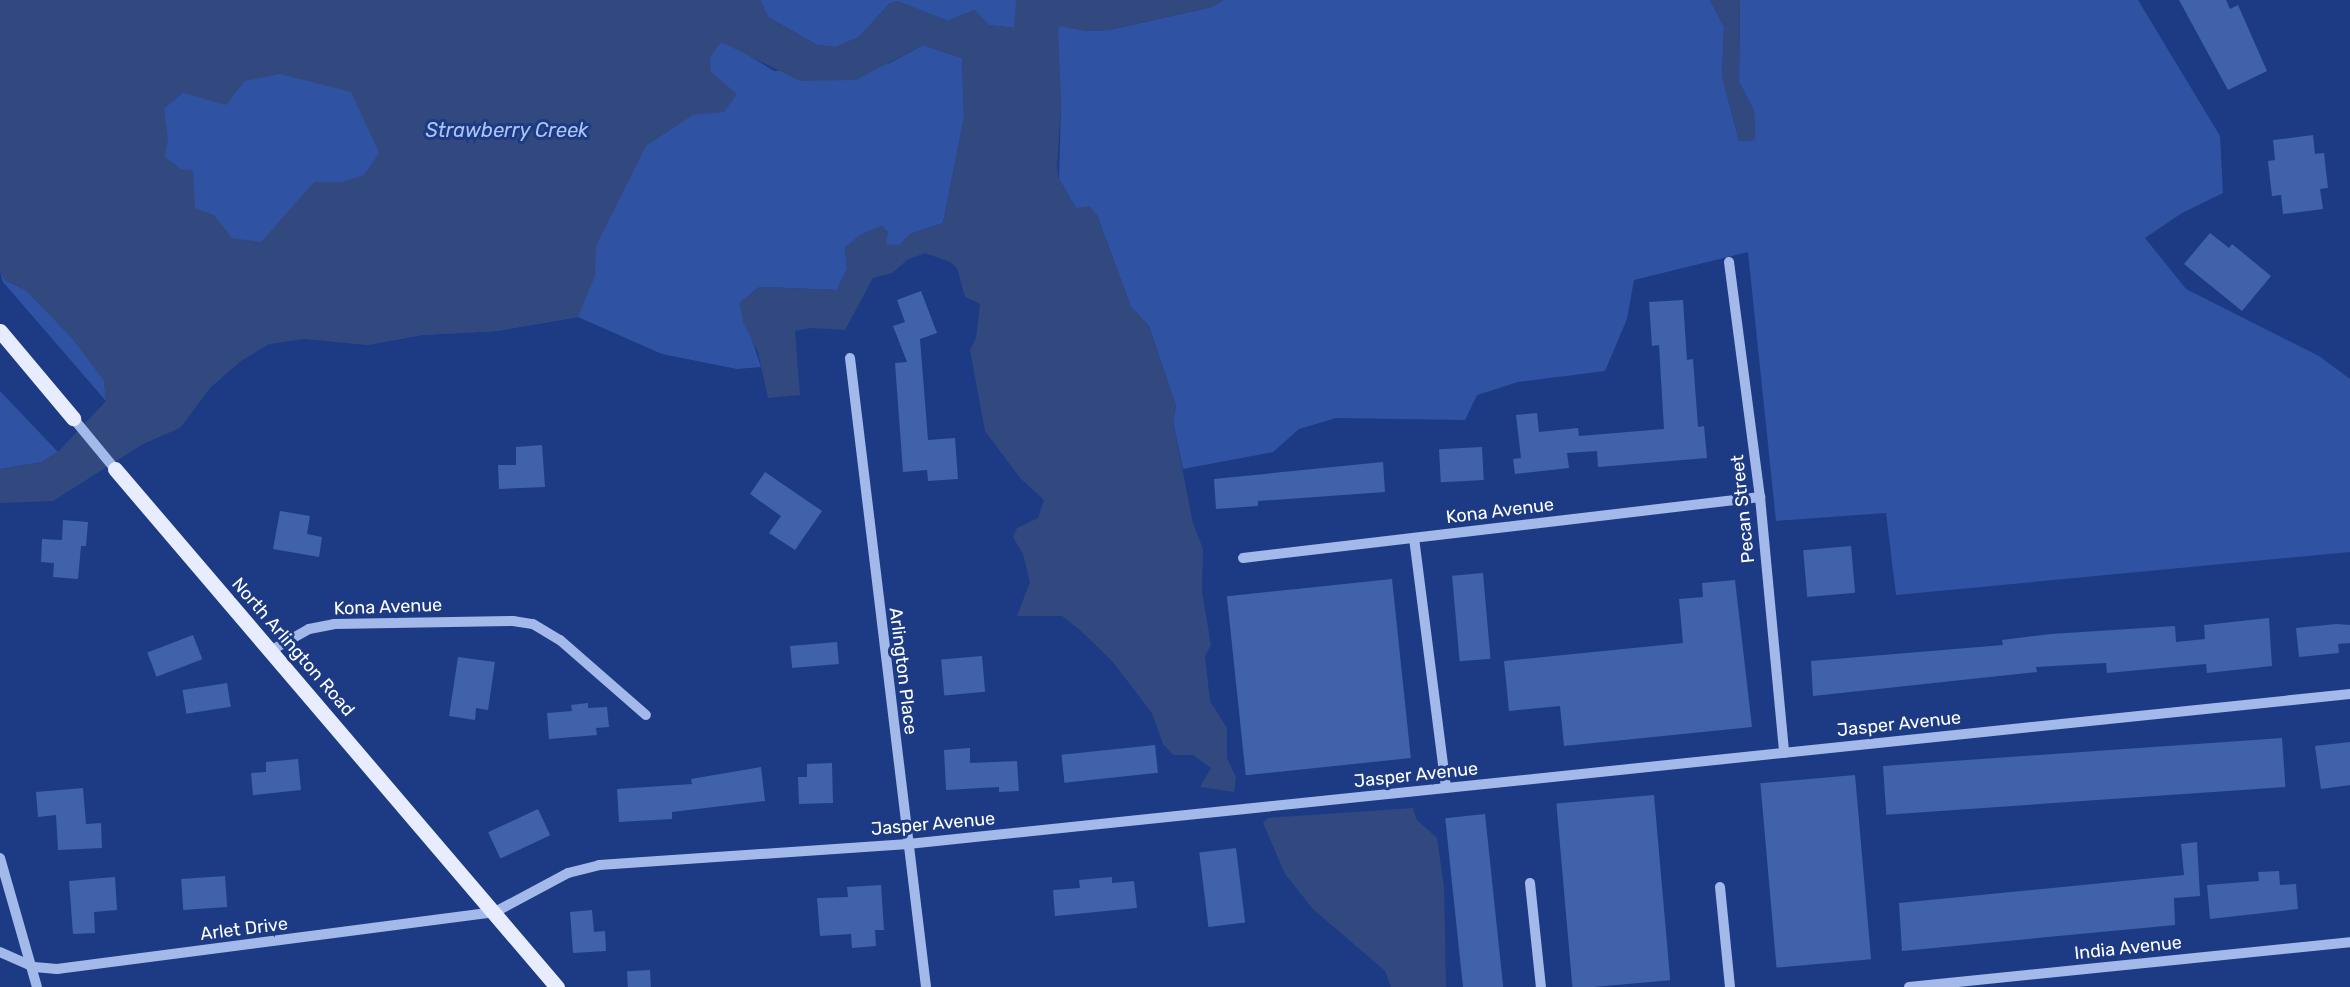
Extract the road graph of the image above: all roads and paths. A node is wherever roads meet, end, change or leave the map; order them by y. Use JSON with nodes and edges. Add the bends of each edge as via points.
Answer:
{"nodes":[{"id":1,"x":1730,"y":262,"type":"dead end"},
{"id":2,"x":0,"y":332,"type":"edge"},
{"id":3,"x":850,"y":358,"type":"dead end"},
{"id":4,"x":72,"y":418,"type":"joint"},
{"id":5,"x":115,"y":469,"type":"joint"},
{"id":6,"x":1760,"y":496,"type":"junction"},
{"id":7,"x":1414,"y":538,"type":"junction"},
{"id":8,"x":1243,"y":558,"type":"dead end"},
{"id":9,"x":270,"y":651,"type":"junction"},
{"id":10,"x":2350,"y":694,"type":"edge"},
{"id":11,"x":646,"y":715,"type":"dead end"},
{"id":12,"x":1784,"y":753,"type":"junction"},
{"id":13,"x":1446,"y":788,"type":"junction"},
{"id":14,"x":908,"y":844,"type":"junction"},
{"id":15,"x":0,"y":858,"type":"edge"},
{"id":16,"x":1530,"y":883,"type":"dead end"},
{"id":17,"x":1720,"y":887,"type":"dead end"},
{"id":18,"x":495,"y":912,"type":"junction"},
{"id":19,"x":2350,"y":942,"type":"edge"},
{"id":20,"x":0,"y":951,"type":"edge"},
{"id":21,"x":34,"y":967,"type":"junction"},
{"id":22,"x":37,"y":987,"type":"edge"},
{"id":23,"x":556,"y":987,"type":"edge"},
{"id":24,"x":926,"y":987,"type":"edge"},
{"id":25,"x":1541,"y":987,"type":"edge"},
{"id":26,"x":1730,"y":987,"type":"edge"},
{"id":27,"x":1909,"y":987,"type":"edge"}],
"edges":[{"from":1,"to":6,"type":"street","name":"Pecan Street"},
{"from":2,"to":4,"type":"main road","name":"North Arlington Road"},
{"from":3,"to":14,"type":"street","name":"Arlington Place"},
{"from":4,"to":5,"type":"street","name":"North Arlington Road"},
{"from":5,"to":9,"type":"main road","name":"North Arlington Road"},
{"from":6,"to":7,"type":"street","name":"Kona Avenue"},
{"from":6,"to":12,"type":"street","name":"Pecan Street"},
{"from":7,"to":8,"type":"street","name":"Kona Avenue"},
{"from":7,"to":13,"type":"street"},
{"from":9,"to":11,"type":"street","name":"Kona Avenue","via":[[309,629],[334,624],[533,624],[560,640]]},
{"from":9,"to":18,"type":"main road","name":"North Arlington Road"},
{"from":10,"to":12,"type":"street","name":"Jasper Avenue"},
{"from":12,"to":13,"type":"street","name":"Jasper Avenue"},
{"from":13,"to":14,"type":"street","name":"Jasper Avenue"},
{"from":14,"to":18,"type":"street","name":"Jasper Avenue","via":[[599,866],[568,873]]},
{"from":14,"to":24,"type":"street","name":"Arlington Place"},
{"from":15,"to":21,"type":"street"},
{"from":16,"to":25,"type":"street"},
{"from":17,"to":26,"type":"street"},
{"from":18,"to":21,"type":"street","name":"Arlet Drive","via":[[57,969]]},
{"from":18,"to":23,"type":"main road","name":"North Arlington Road"},
{"from":19,"to":27,"type":"street","name":"India Avenue"},
{"from":20,"to":21,"type":"street","name":"Arlet Drive"},
{"from":21,"to":22,"type":"street"}]}
